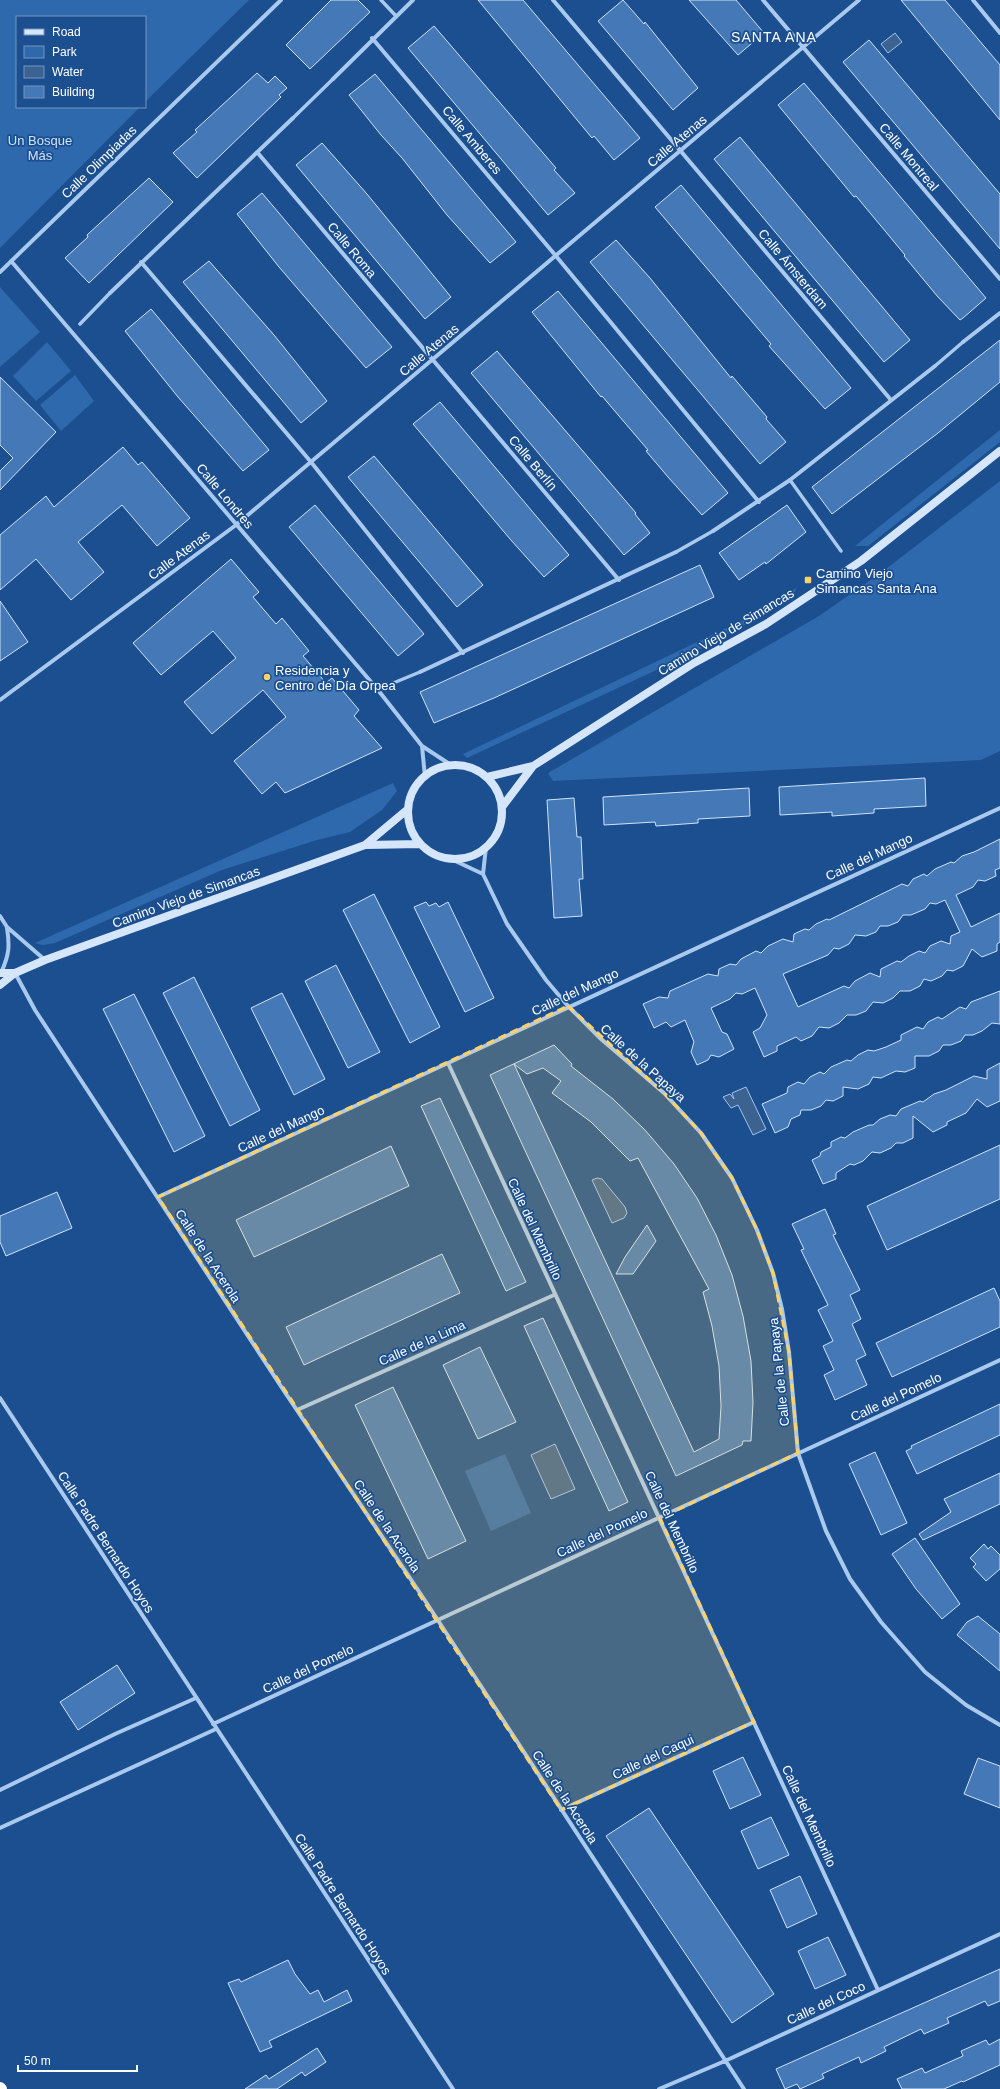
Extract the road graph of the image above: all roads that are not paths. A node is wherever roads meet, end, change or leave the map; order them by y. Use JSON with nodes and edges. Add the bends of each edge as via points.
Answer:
{"nodes":[{"id":1,"x":281,"y":0,"type":"edge"},
{"id":2,"x":381,"y":0,"type":"edge"},
{"id":3,"x":413,"y":0,"type":"edge"},
{"id":4,"x":553,"y":0,"type":"edge"},
{"id":5,"x":763,"y":0,"type":"edge"},
{"id":6,"x":859,"y":0,"type":"edge"},
{"id":7,"x":973,"y":0,"type":"edge"},
{"id":8,"x":396,"y":16,"type":"junction"},
{"id":9,"x":1000,"y":33,"type":"edge"},
{"id":10,"x":372,"y":38,"type":"junction"},
{"id":11,"x":803,"y":47,"type":"junction"},
{"id":12,"x":333,"y":79,"type":"joint"},
{"id":13,"x":293,"y":118,"type":"joint"},
{"id":14,"x":680,"y":151,"type":"junction"},
{"id":15,"x":257,"y":152,"type":"junction"},
{"id":16,"x":556,"y":256,"type":"junction"},
{"id":17,"x":11,"y":261,"type":"junction"},
{"id":18,"x":141,"y":262,"type":"junction"},
{"id":19,"x":0,"y":272,"type":"edge"},
{"id":20,"x":1000,"y":279,"type":"edge"},
{"id":21,"x":110,"y":293,"type":"joint"},
{"id":22,"x":1000,"y":313,"type":"edge"},
{"id":23,"x":80,"y":324,"type":"dead end"},
{"id":24,"x":963,"y":342,"type":"joint"},
{"id":25,"x":432,"y":360,"type":"junction"},
{"id":26,"x":934,"y":366,"type":"joint"},
{"id":27,"x":891,"y":400,"type":"junction"},
{"id":28,"x":1000,"y":451,"type":"edge"},
{"id":29,"x":311,"y":462,"type":"junction"},
{"id":30,"x":790,"y":480,"type":"junction"},
{"id":31,"x":759,"y":502,"type":"junction"},
{"id":32,"x":236,"y":525,"type":"junction"},
{"id":33,"x":713,"y":531,"type":"joint"},
{"id":34,"x":841,"y":551,"type":"dead end"},
{"id":35,"x":676,"y":552,"type":"joint"},
{"id":36,"x":619,"y":580,"type":"junction"},
{"id":37,"x":463,"y":653,"type":"junction"},
{"id":38,"x":420,"y":672,"type":"joint"},
{"id":39,"x":386,"y":686,"type":"dead end"},
{"id":40,"x":0,"y":700,"type":"edge"},
{"id":41,"x":422,"y":746,"type":"junction"},
{"id":42,"x":451,"y":765,"type":"junction"},
{"id":43,"x":533,"y":766,"type":"junction"},
{"id":44,"x":425,"y":776,"type":"junction"},
{"id":45,"x":487,"y":777,"type":"junction"},
{"id":46,"x":502,"y":807,"type":"junction"},
{"id":47,"x":1000,"y":808,"type":"edge"},
{"id":48,"x":408,"y":809,"type":"junction"},
{"id":49,"x":420,"y":844,"type":"junction"},
{"id":50,"x":366,"y":845,"type":"junction"},
{"id":51,"x":486,"y":848,"type":"junction"},
{"id":52,"x":451,"y":859,"type":"junction"},
{"id":53,"x":483,"y":874,"type":"junction"},
{"id":54,"x":0,"y":916,"type":"edge"},
{"id":55,"x":7,"y":927,"type":"junction"},
{"id":56,"x":45,"y":960,"type":"junction"},
{"id":57,"x":0,"y":973,"type":"edge"},
{"id":58,"x":15,"y":973,"type":"junction"},
{"id":59,"x":0,"y":985,"type":"edge"},
{"id":60,"x":568,"y":1006,"type":"junction"},
{"id":61,"x":448,"y":1063,"type":"junction"},
{"id":62,"x":158,"y":1197,"type":"junction"},
{"id":63,"x":554,"y":1295,"type":"junction"},
{"id":64,"x":1000,"y":1360,"type":"edge"},
{"id":65,"x":0,"y":1398,"type":"edge"},
{"id":66,"x":297,"y":1410,"type":"junction"},
{"id":67,"x":798,"y":1453,"type":"junction"},
{"id":68,"x":660,"y":1518,"type":"junction"},
{"id":69,"x":438,"y":1620,"type":"junction"},
{"id":70,"x":196,"y":1698,"type":"junction"},
{"id":71,"x":754,"y":1722,"type":"junction"},
{"id":72,"x":213,"y":1724,"type":"junction"},
{"id":73,"x":1000,"y":1725,"type":"edge"},
{"id":74,"x":216,"y":1729,"type":"junction"},
{"id":75,"x":0,"y":1790,"type":"edge"},
{"id":76,"x":561,"y":1810,"type":"junction"},
{"id":77,"x":0,"y":1828,"type":"edge"},
{"id":78,"x":1000,"y":1934,"type":"edge"},
{"id":79,"x":878,"y":1990,"type":"junction"},
{"id":80,"x":725,"y":2061,"type":"junction"},
{"id":81,"x":453,"y":2089,"type":"edge"},
{"id":82,"x":659,"y":2089,"type":"edge"},
{"id":83,"x":744,"y":2089,"type":"edge"}],
"edges":[{"from":1,"to":17,"type":"street","name":"Calle Olimpiadas"},
{"from":2,"to":8,"type":"street"},
{"from":3,"to":8,"type":"street"},
{"from":4,"to":14,"type":"street"},
{"from":5,"to":11,"type":"street","name":"Calle Montreal"},
{"from":6,"to":11,"type":"street","name":"Calle Atenas"},
{"from":7,"to":9,"type":"street"},
{"from":8,"to":10,"type":"street"},
{"from":10,"to":12,"type":"street"},
{"from":10,"to":16,"type":"street","name":"Calle Amberes"},
{"from":11,"to":14,"type":"street","name":"Calle Atenas"},
{"from":11,"to":20,"type":"street","name":"Calle Montreal"},
{"from":12,"to":13,"type":"street"},
{"from":13,"to":15,"type":"street"},
{"from":14,"to":16,"type":"street","name":"Calle Atenas"},
{"from":14,"to":27,"type":"street","name":"Calle Ámsterdam"},
{"from":15,"to":18,"type":"street"},
{"from":15,"to":25,"type":"street","name":"Calle Roma"},
{"from":16,"to":25,"type":"street","name":"Calle Atenas"},
{"from":16,"to":31,"type":"street"},
{"from":17,"to":19,"type":"street","name":"Calle Olimpiadas"},
{"from":17,"to":32,"type":"street","name":"Calle Londres"},
{"from":18,"to":21,"type":"street"},
{"from":18,"to":29,"type":"street"},
{"from":21,"to":23,"type":"street"},
{"from":22,"to":24,"type":"street"},
{"from":24,"to":26,"type":"street"},
{"from":25,"to":29,"type":"street","name":"Calle Atenas"},
{"from":25,"to":36,"type":"street","name":"Calle Berlín"},
{"from":26,"to":27,"type":"street"},
{"from":27,"to":30,"type":"street"},
{"from":28,"to":43,"type":"main road","name":"Camino Viejo de Simancas","via":[[850,569],[766,624],[694,663]]},
{"from":29,"to":32,"type":"street","name":"Calle Atenas"},
{"from":29,"to":37,"type":"street"},
{"from":30,"to":31,"type":"street"},
{"from":30,"to":34,"type":"street"},
{"from":31,"to":33,"type":"street"},
{"from":32,"to":40,"type":"street","name":"Calle Atenas"},
{"from":32,"to":41,"type":"street","name":"Calle Londres","via":[[378,690]]},
{"from":33,"to":35,"type":"street"},
{"from":35,"to":36,"type":"street"},
{"from":36,"to":37,"type":"street"},
{"from":37,"to":38,"type":"street"},
{"from":38,"to":39,"type":"street"},
{"from":41,"to":42,"type":"street","name":"Calle Londres"},
{"from":41,"to":44,"type":"street"},
{"from":42,"to":44,"type":"main road"},
{"from":42,"to":45,"type":"main road","via":[[464,766]]},
{"from":43,"to":45,"type":"main road","name":"Camino Viejo de Simancas"},
{"from":43,"to":46,"type":"main road","name":"Camino Viejo de Simancas"},
{"from":44,"to":48,"type":"main road","via":[[414,789]]},
{"from":45,"to":46,"type":"main road","via":[[493,784]]},
{"from":46,"to":51,"type":"main road","via":[[499,829]]},
{"from":47,"to":60,"type":"street","name":"Calle del Mango"},
{"from":48,"to":49,"type":"main road","via":[[414,833]]},
{"from":48,"to":50,"type":"main road","name":"Camino Viejo de Simancas"},
{"from":49,"to":50,"type":"main road","name":"Camino Viejo de Simancas"},
{"from":49,"to":52,"type":"main road","via":[[436,855]]},
{"from":50,"to":56,"type":"main road","name":"Camino Viejo de Simancas"},
{"from":51,"to":52,"type":"main road","via":[[466,858]]},
{"from":51,"to":53,"type":"street"},
{"from":52,"to":53,"type":"street"},
{"from":53,"to":60,"type":"street","name":"Calle de la Papaya","via":[[507,924],[546,980]]},
{"from":54,"to":55,"type":"street"},
{"from":55,"to":56,"type":"street"},
{"from":55,"to":57,"type":"street","via":[[8,957]]},
{"from":56,"to":58,"type":"main road","name":"Camino Viejo de Simancas"},
{"from":57,"to":58,"type":"main road","name":"Camino Viejo de Simancas"},
{"from":58,"to":59,"type":"main road","name":"Camino Viejo de Simancas"},
{"from":58,"to":62,"type":"street","name":"Calle de la Acerola","via":[[35,1010]]},
{"from":60,"to":61,"type":"street","name":"Calle del Mango"},
{"from":60,"to":67,"type":"street","name":"Calle de la Papaya","via":[[601,1039],[664,1093],[701,1133],[732,1178],[757,1230],[782,1309],[789,1352]]},
{"from":61,"to":62,"type":"street","name":"Calle del Mango"},
{"from":61,"to":63,"type":"street","name":"Calle del Membrillo"},
{"from":62,"to":66,"type":"street","name":"Calle de la Acerola"},
{"from":63,"to":66,"type":"street","name":"Calle de la Lima"},
{"from":63,"to":68,"type":"street","name":"Calle del Membrillo"},
{"from":64,"to":67,"type":"street","name":"Calle del Pomelo"},
{"from":65,"to":70,"type":"street","name":"Calle Padre Bernardo Hoyos"},
{"from":66,"to":69,"type":"street","name":"Calle de la Acerola"},
{"from":67,"to":68,"type":"street","name":"Calle del Pomelo"},
{"from":67,"to":73,"type":"street","name":"Calle de la Papaya","via":[[826,1530],[850,1578],[881,1622],[925,1672],[966,1706]]},
{"from":68,"to":69,"type":"street","name":"Calle del Pomelo"},
{"from":68,"to":71,"type":"street","name":"Calle del Membrillo"},
{"from":69,"to":72,"type":"street","name":"Calle del Pomelo"},
{"from":69,"to":76,"type":"street","name":"Calle de la Acerola"},
{"from":70,"to":72,"type":"street","name":"Calle Padre Bernardo Hoyos"},
{"from":70,"to":75,"type":"street"},
{"from":71,"to":76,"type":"street","name":"Calle del Caqui"},
{"from":71,"to":79,"type":"street","name":"Calle del Membrillo"},
{"from":72,"to":74,"type":"street","name":"Calle Padre Bernardo Hoyos"},
{"from":74,"to":77,"type":"street"},
{"from":74,"to":81,"type":"street","name":"Calle Padre Bernardo Hoyos"},
{"from":76,"to":80,"type":"street","name":"Calle de la Acerola"},
{"from":78,"to":79,"type":"street","name":"Calle del Coco"},
{"from":79,"to":80,"type":"street","name":"Calle del Coco"},
{"from":80,"to":82,"type":"street","name":"Calle del Coco"},
{"from":80,"to":83,"type":"street","name":"Calle de la Acerola"}]}
